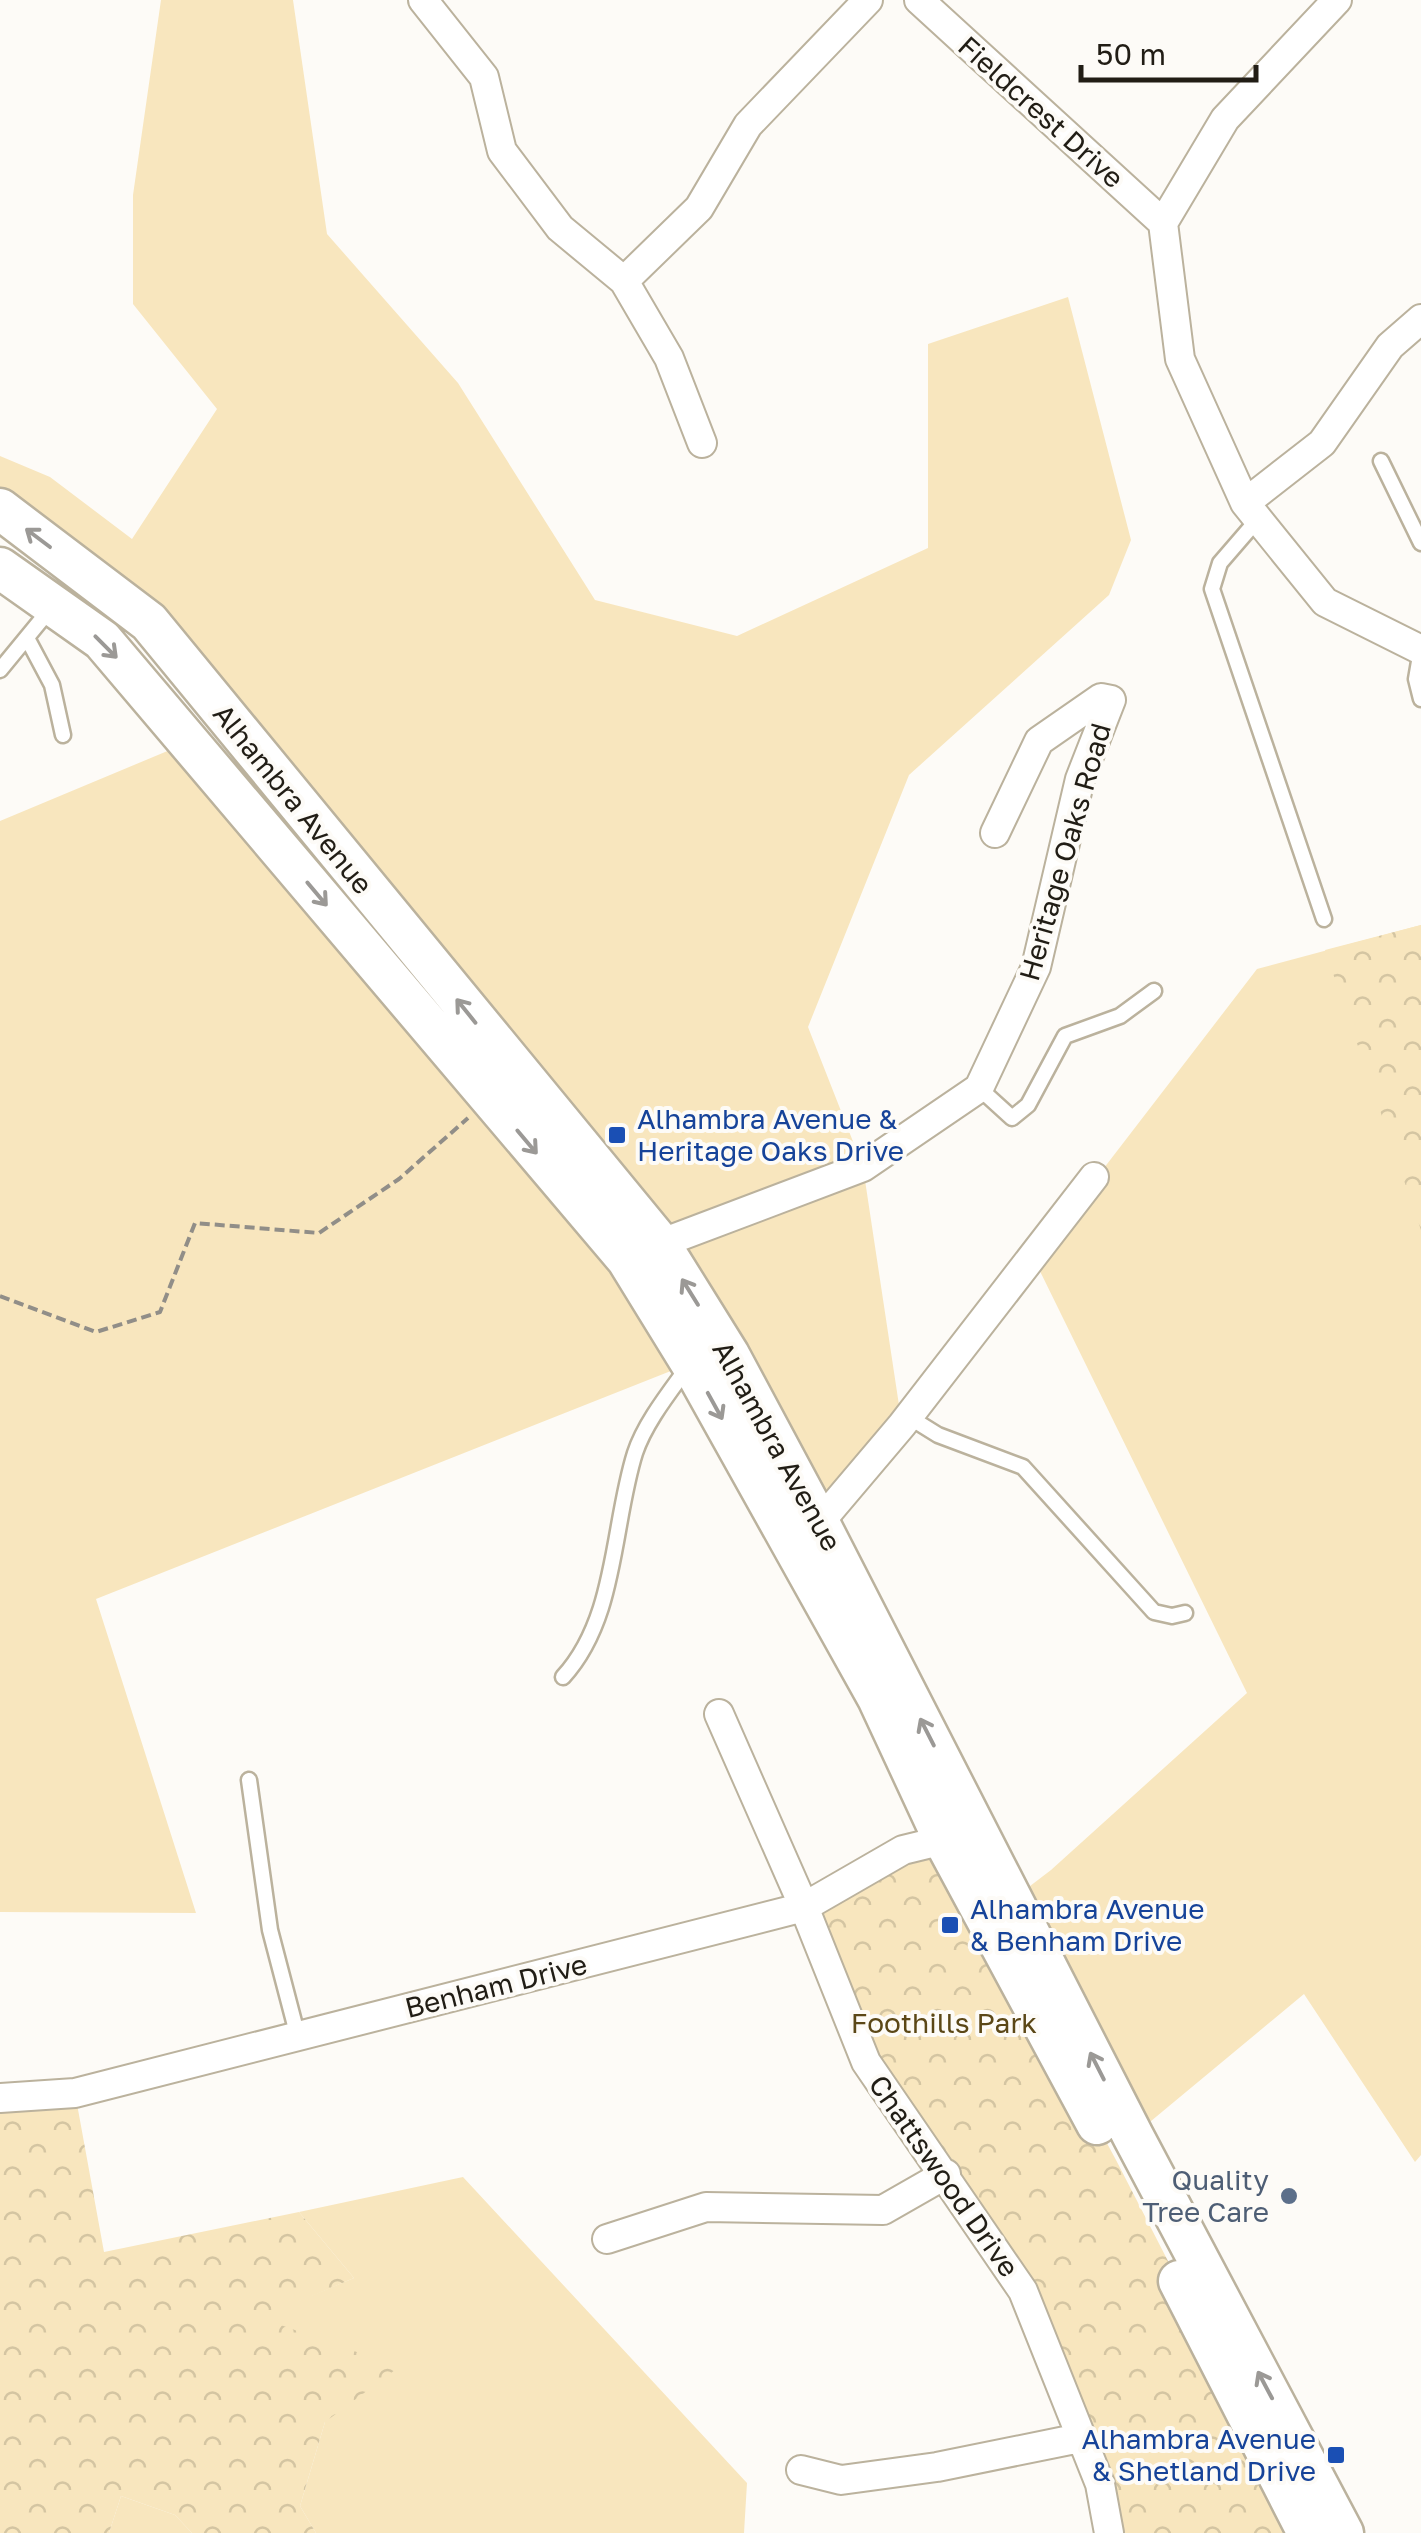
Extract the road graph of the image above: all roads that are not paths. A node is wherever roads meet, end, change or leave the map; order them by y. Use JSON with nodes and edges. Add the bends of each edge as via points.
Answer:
{"nodes":[{"id":1,"x":423,"y":0,"type":"edge"},
{"id":2,"x":868,"y":0,"type":"edge"},
{"id":3,"x":919,"y":0,"type":"edge"},
{"id":4,"x":1337,"y":0,"type":"edge"},
{"id":5,"x":1163,"y":223,"type":"junction"},
{"id":6,"x":624,"y":282,"type":"junction"},
{"id":7,"x":1421,"y":319,"type":"edge"},
{"id":8,"x":702,"y":443,"type":"dead end"},
{"id":9,"x":1381,"y":461,"type":"dead end"},
{"id":10,"x":0,"y":509,"type":"edge"},
{"id":11,"x":1252,"y":511,"type":"junction"},
{"id":12,"x":1421,"y":543,"type":"edge"},
{"id":13,"x":0,"y":568,"type":"edge"},
{"id":14,"x":39,"y":623,"type":"junction"},
{"id":15,"x":1421,"y":650,"type":"edge"},
{"id":16,"x":0,"y":670,"type":"edge"},
{"id":17,"x":1421,"y":699,"type":"edge"},
{"id":18,"x":63,"y":735,"type":"dead end"},
{"id":19,"x":994,"y":834,"type":"dead end"},
{"id":20,"x":1324,"y":919,"type":"dead end"},
{"id":21,"x":1154,"y":992,"type":"dead end"},
{"id":22,"x":978,"y":1088,"type":"junction"},
{"id":23,"x":1094,"y":1177,"type":"dead end"},
{"id":24,"x":643,"y":1250,"type":"junction"},
{"id":25,"x":690,"y":1363,"type":"junction"},
{"id":26,"x":909,"y":1417,"type":"junction"},
{"id":27,"x":819,"y":1523,"type":"junction"},
{"id":28,"x":1185,"y":1613,"type":"dead end"},
{"id":29,"x":564,"y":1677,"type":"dead end"},
{"id":30,"x":719,"y":1714,"type":"dead end"},
{"id":31,"x":249,"y":1780,"type":"dead end"},
{"id":32,"x":958,"y":1829,"type":"junction"},
{"id":33,"x":804,"y":1907,"type":"junction"},
{"id":34,"x":298,"y":2037,"type":"junction"},
{"id":35,"x":0,"y":2098,"type":"edge"},
{"id":36,"x":946,"y":2174,"type":"junction"},
{"id":37,"x":607,"y":2239,"type":"dead end"},
{"id":38,"x":1080,"y":2438,"type":"junction"},
{"id":39,"x":801,"y":2470,"type":"dead end"},
{"id":40,"x":1109,"y":2533,"type":"edge"},
{"id":41,"x":1308,"y":2533,"type":"edge"},
{"id":42,"x":1343,"y":2533,"type":"edge"}],
"edges":[{"from":1,"to":6,"type":"street","via":[[484,77],[502,151],[560,228]]},
{"from":2,"to":6,"type":"street","via":[[748,125],[698,208]]},
{"from":3,"to":5,"type":"street","name":"Fieldcrest Drive"},
{"from":4,"to":5,"type":"street","via":[[1225,119]]},
{"from":5,"to":11,"type":"street","via":[[1180,359]]},
{"from":6,"to":8,"type":"street","via":[[669,358]]},
{"from":7,"to":11,"type":"street","via":[[1390,346],[1322,442]]},
{"from":9,"to":12,"type":"lane"},
{"from":24,"to":10,"type":"main road","name":"Alhambra Avenue","one_way":true,"via":[[149,622]]},
{"from":11,"to":15,"type":"street","via":[[1325,602]]},
{"from":11,"to":20,"type":"lane","via":[[1212,589]]},
{"from":13,"to":14,"type":"main road","name":"Alhambra Avenue"},
{"from":14,"to":16,"type":"lane"},
{"from":14,"to":18,"type":"lane"},
{"from":14,"to":24,"type":"main road","name":"Alhambra Avenue","one_way":true,"via":[[102,640],[490,1099]]},
{"from":15,"to":17,"type":"lane"},
{"from":19,"to":22,"type":"street","name":"Heritage Oaks Road","via":[[1039,742],[1100,698],[1111,700],[1080,779],[1036,967]]},
{"from":21,"to":22,"type":"lane","via":[[1120,1016],[1066,1036],[1028,1105],[1012,1118]]},
{"from":22,"to":24,"type":"street","name":"Heritage Oaks Road","via":[[863,1167]]},
{"from":23,"to":26,"type":"street"},
{"from":24,"to":25,"type":"main road","name":"Alhambra Avenue"},
{"from":27,"to":24,"type":"main road","name":"Alhambra Avenue","one_way":true,"via":[[729,1355]]},
{"from":25,"to":29,"type":"lane","via":[[636,1449],[596,1628]]},
{"from":25,"to":32,"type":"main road","name":"Alhambra Avenue","one_way":true},
{"from":26,"to":27,"type":"street"},
{"from":26,"to":28,"type":"lane","via":[[1023,1467],[1154,1612]]},
{"from":32,"to":27,"type":"main road","name":"Alhambra Avenue","one_way":true},
{"from":30,"to":33,"type":"street","name":"Chattswood Drive"},
{"from":31,"to":34,"type":"lane","via":[[270,1930]]},
{"from":32,"to":33,"type":"street","name":"Benham Drive","via":[[903,1850]]},
{"from":32,"to":41,"type":"main road","name":"Alhambra Avenue","via":[[1116,2160]]},
{"from":42,"to":32,"type":"main road","name":"Alhambra Avenue","one_way":true,"via":[[1133,2136]]},
{"from":33,"to":34,"type":"street","name":"Benham Drive"},
{"from":33,"to":36,"type":"street","name":"Chattswood Drive","via":[[866,2062]]},
{"from":34,"to":35,"type":"street","name":"Benham Drive","via":[[75,2093]]},
{"from":36,"to":37,"type":"street","via":[[882,2210],[706,2207]]},
{"from":36,"to":38,"type":"street","name":"Chattswood Drive","via":[[1023,2291]]},
{"from":38,"to":39,"type":"street","via":[[841,2480]]},
{"from":38,"to":40,"type":"street","name":"Chattswood Drive","via":[[1100,2484]]}]}
